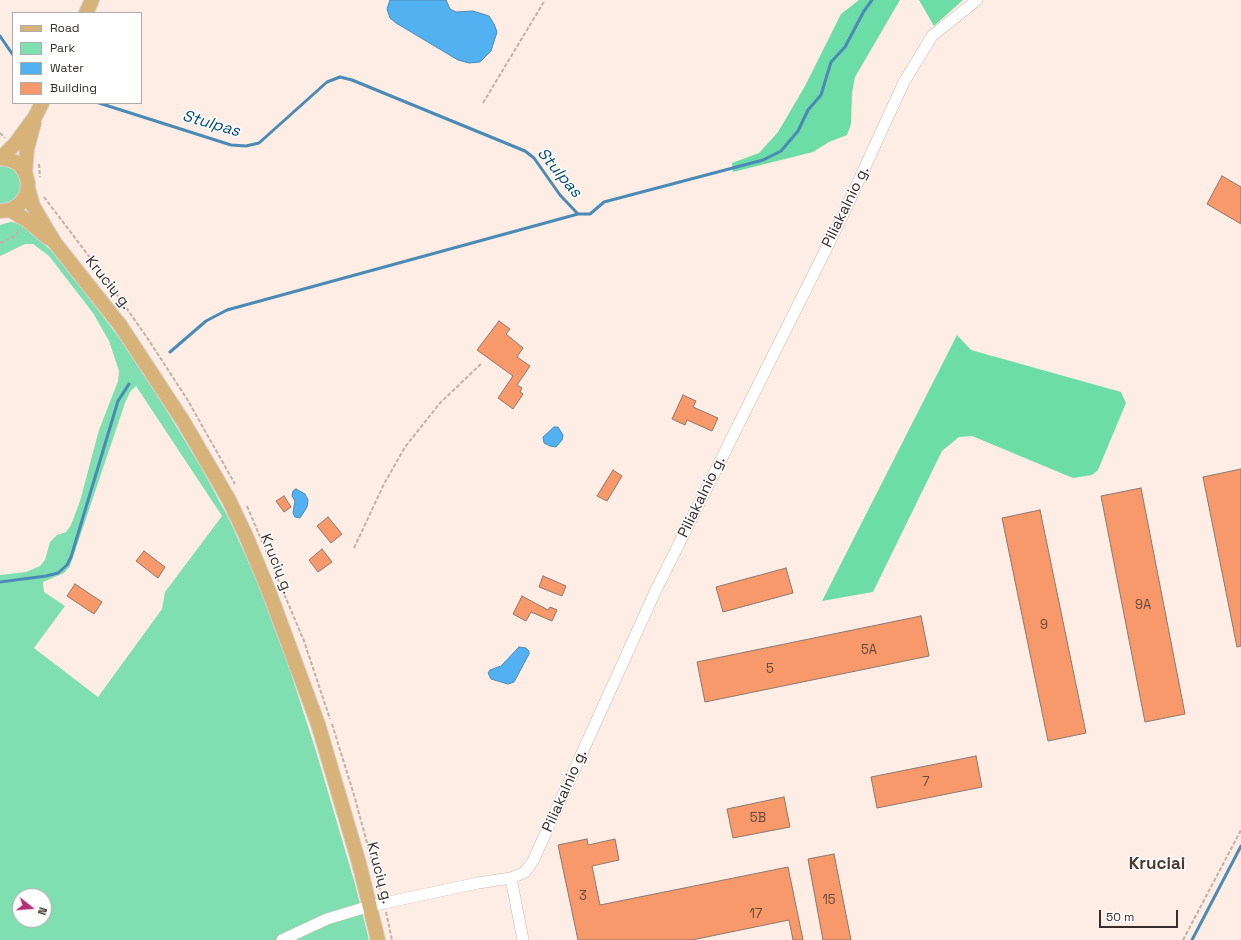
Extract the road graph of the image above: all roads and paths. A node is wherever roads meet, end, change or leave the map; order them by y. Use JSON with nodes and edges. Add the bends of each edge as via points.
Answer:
{"nodes":[{"id":1,"x":92,"y":0,"type":"edge"},
{"id":2,"x":545,"y":0,"type":"edge"},
{"id":3,"x":977,"y":0,"type":"edge"},
{"id":4,"x":86,"y":12,"type":"edge"},
{"id":5,"x":483,"y":103,"type":"dead end"},
{"id":6,"x":41,"y":104,"type":"edge"},
{"id":7,"x":35,"y":116,"type":"junction"},
{"id":8,"x":0,"y":158,"type":"edge"},
{"id":9,"x":25,"y":172,"type":"junction"},
{"id":10,"x":28,"y":188,"type":"junction"},
{"id":11,"x":3,"y":211,"type":"edge"},
{"id":12,"x":55,"y":243,"type":"junction"},
{"id":13,"x":482,"y":363,"type":"dead end"},
{"id":14,"x":354,"y":548,"type":"dead end"},
{"id":15,"x":1241,"y":830,"type":"edge"},
{"id":16,"x":511,"y":878,"type":"junction"},
{"id":17,"x":370,"y":906,"type":"junction"},
{"id":18,"x":282,"y":940,"type":"edge"},
{"id":19,"x":378,"y":940,"type":"edge"},
{"id":20,"x":523,"y":940,"type":"edge"},
{"id":21,"x":1183,"y":940,"type":"edge"}],
"edges":[{"from":1,"to":4,"type":"main road"},
{"from":2,"to":5,"type":"path"},
{"from":3,"to":16,"type":"street","name":"Piliakalnio g.","via":[[932,36],[904,82],[842,218],[655,592],[540,849],[525,872]]},
{"from":6,"to":7,"type":"main road"},
{"from":7,"to":8,"type":"main road","via":[[15,144]]},
{"from":7,"to":9,"type":"main road"},
{"from":8,"to":9,"type":"main road","via":[[15,162]]},
{"from":9,"to":10,"type":"main road"},
{"from":10,"to":11,"type":"main road","via":[[24,199],[15,208]]},
{"from":10,"to":12,"type":"main road","via":[[33,206]]},
{"from":11,"to":12,"type":"main road","via":[[28,221]]},
{"from":12,"to":17,"type":"main road","name":"Krucių g.","via":[[120,325],[183,421],[229,500],[268,589],[318,724]]},
{"from":13,"to":14,"type":"path","via":[[440,403],[405,447],[384,484]]},
{"from":15,"to":21,"type":"path"},
{"from":16,"to":17,"type":"street","name":"Piliakalnio g."},
{"from":16,"to":20,"type":"street"},
{"from":17,"to":18,"type":"street","name":"Piliakalnio g.","via":[[327,919]]},
{"from":17,"to":19,"type":"main road","name":"Krucių g."}]}
